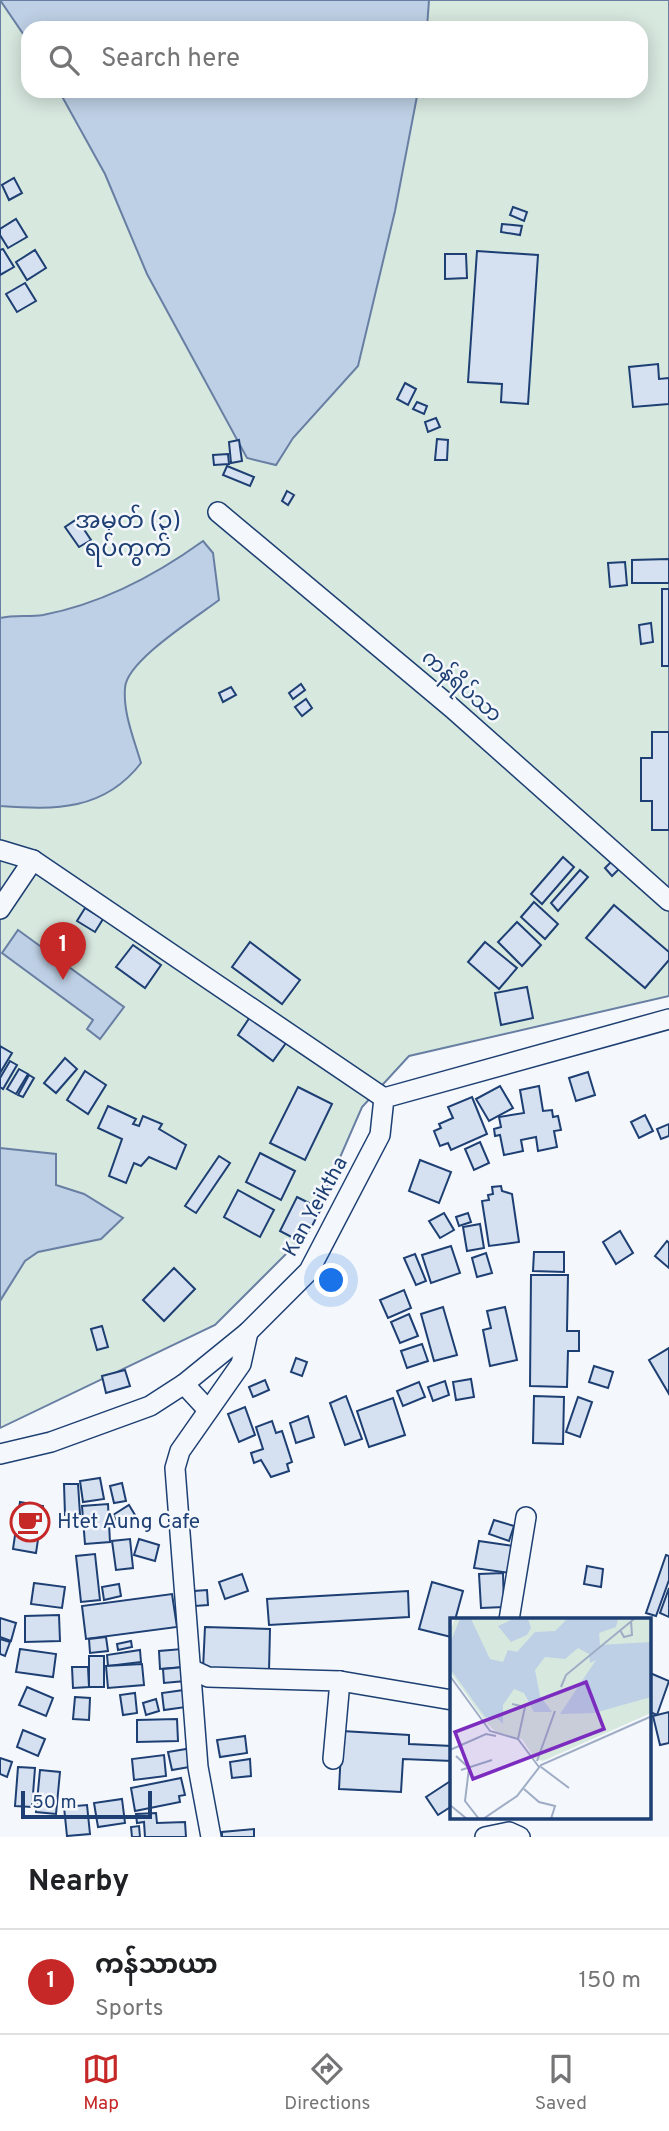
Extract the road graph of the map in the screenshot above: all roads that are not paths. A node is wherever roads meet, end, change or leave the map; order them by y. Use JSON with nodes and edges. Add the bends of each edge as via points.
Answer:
{"nodes":[{"id":1,"x":218,"y":512,"type":"dead end"},
{"id":2,"x":0,"y":850,"type":"edge"},
{"id":3,"x":33,"y":860,"type":"junction"},
{"id":4,"x":669,"y":901,"type":"edge"},
{"id":5,"x":0,"y":909,"type":"edge"},
{"id":6,"x":669,"y":1019,"type":"edge"},
{"id":7,"x":384,"y":1098,"type":"junction"},
{"id":8,"x":248,"y":1332,"type":"junction"},
{"id":9,"x":184,"y":1384,"type":"junction"},
{"id":10,"x":208,"y":1410,"type":"junction"},
{"id":11,"x":0,"y":1454,"type":"edge"},
{"id":12,"x":526,"y":1517,"type":"dead end"},
{"id":13,"x":509,"y":1618,"type":"edge"},
{"id":14,"x":193,"y":1670,"type":"junction"},
{"id":15,"x":340,"y":1681,"type":"junction"},
{"id":16,"x":450,"y":1700,"type":"edge"},
{"id":17,"x":333,"y":1759,"type":"dead end"},
{"id":18,"x":510,"y":1831,"type":"edge"},
{"id":19,"x":211,"y":1837,"type":"edge"},
{"id":20,"x":485,"y":1837,"type":"edge"}],
"edges":[{"from":1,"to":4,"type":"street","name":"ကန်ရိပ်သာ","via":[[452,708]]},
{"from":2,"to":3,"type":"street"},
{"from":3,"to":5,"type":"street"},
{"from":3,"to":7,"type":"street"},
{"from":6,"to":7,"type":"street"},
{"from":7,"to":8,"type":"street","name":"Kan Yeiktha","via":[[380,1135],[309,1271]]},
{"from":8,"to":9,"type":"street","name":"Kan Yeiktha"},
{"from":8,"to":10,"type":"street","via":[[241,1364]]},
{"from":9,"to":10,"type":"street"},
{"from":9,"to":11,"type":"street","name":"Kan Yeiktha","via":[[150,1406],[51,1442]]},
{"from":10,"to":14,"type":"street","via":[[174,1468]]},
{"from":12,"to":13,"type":"street"},
{"from":14,"to":15,"type":"street","via":[[208,1677]]},
{"from":14,"to":19,"type":"street","via":[[198,1767]]},
{"from":15,"to":16,"type":"street"},
{"from":15,"to":17,"type":"street"},
{"from":18,"to":20,"type":"street"}]}
